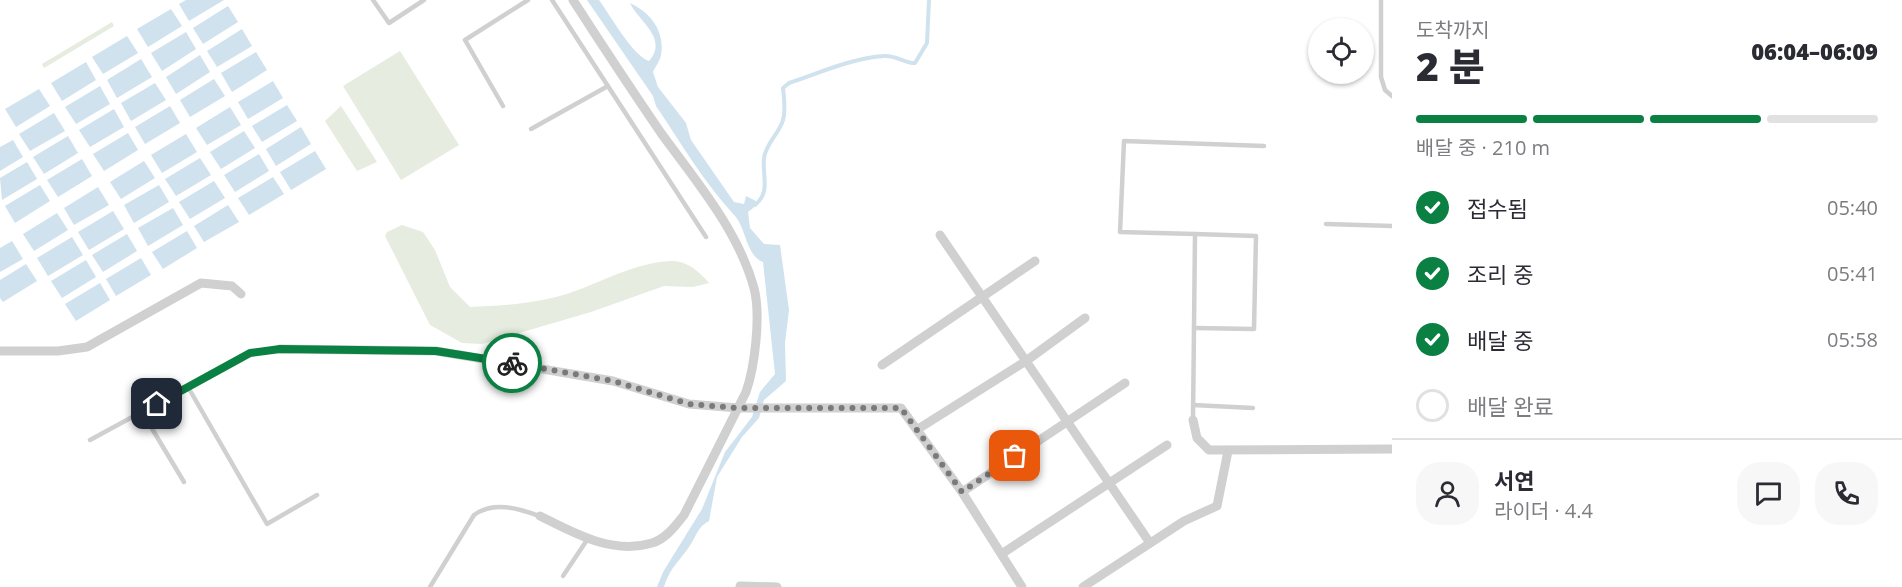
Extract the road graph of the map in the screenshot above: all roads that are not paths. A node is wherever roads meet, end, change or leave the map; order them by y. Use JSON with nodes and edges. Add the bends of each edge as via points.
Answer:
{"nodes":[{"id":1,"x":373,"y":0,"type":"edge"},
{"id":2,"x":424,"y":0,"type":"edge"},
{"id":3,"x":528,"y":0,"type":"edge"},
{"id":4,"x":552,"y":0,"type":"edge"},
{"id":5,"x":573,"y":0,"type":"edge"},
{"id":6,"x":1381,"y":0,"type":"edge"},
{"id":7,"x":608,"y":86,"type":"junction"},
{"id":8,"x":1392,"y":96,"type":"edge"},
{"id":9,"x":503,"y":106,"type":"dead end"},
{"id":10,"x":531,"y":129,"type":"dead end"},
{"id":11,"x":1264,"y":146,"type":"dead end"},
{"id":12,"x":1326,"y":224,"type":"dead end"},
{"id":13,"x":1392,"y":226,"type":"edge"},
{"id":14,"x":1195,"y":234,"type":"junction"},
{"id":15,"x":940,"y":235,"type":"dead end"},
{"id":16,"x":706,"y":237,"type":"dead end"},
{"id":17,"x":1035,"y":261,"type":"dead end"},
{"id":18,"x":241,"y":294,"type":"dead end"},
{"id":19,"x":983,"y":298,"type":"junction"},
{"id":20,"x":1085,"y":318,"type":"dead end"},
{"id":21,"x":1194,"y":328,"type":"junction"},
{"id":22,"x":280,"y":349,"type":"joint"},
{"id":23,"x":0,"y":351,"type":"edge"},
{"id":24,"x":1026,"y":361,"type":"junction"},
{"id":25,"x":882,"y":365,"type":"dead end"},
{"id":26,"x":1125,"y":383,"type":"dead end"},
{"id":27,"x":188,"y":387,"type":"junction"},
{"id":28,"x":1193,"y":405,"type":"junction"},
{"id":29,"x":738,"y":408,"type":"junction"},
{"id":30,"x":1253,"y":408,"type":"dead end"},
{"id":31,"x":142,"y":412,"type":"junction"},
{"id":32,"x":1068,"y":420,"type":"junction"},
{"id":33,"x":1193,"y":420,"type":"joint"},
{"id":34,"x":918,"y":429,"type":"junction"},
{"id":35,"x":90,"y":440,"type":"dead end"},
{"id":36,"x":1167,"y":445,"type":"dead end"},
{"id":37,"x":1392,"y":449,"type":"edge"},
{"id":38,"x":1228,"y":450,"type":"junction"},
{"id":39,"x":184,"y":482,"type":"dead end"},
{"id":40,"x":1108,"y":483,"type":"junction"},
{"id":41,"x":962,"y":492,"type":"junction"},
{"id":42,"x":317,"y":495,"type":"dead end"},
{"id":43,"x":540,"y":516,"type":"joint"},
{"id":44,"x":587,"y":540,"type":"junction"},
{"id":45,"x":1150,"y":543,"type":"junction"},
{"id":46,"x":1003,"y":553,"type":"junction"},
{"id":47,"x":564,"y":576,"type":"dead end"},
{"id":48,"x":740,"y":586,"type":"edge"},
{"id":49,"x":430,"y":587,"type":"edge"},
{"id":50,"x":777,"y":587,"type":"edge"},
{"id":51,"x":1022,"y":587,"type":"edge"},
{"id":52,"x":1083,"y":587,"type":"edge"}],
"edges":[{"from":1,"to":2,"type":"lane","via":[[389,23]]},
{"from":3,"to":9,"type":"lane","via":[[465,40]]},
{"from":4,"to":7,"type":"lane"},
{"from":5,"to":29,"type":"street","via":[[628,86],[723,219],[746,265],[755,291],[757,316],[751,378]]},
{"from":6,"to":8,"type":"lane","via":[[1381,77],[1384,90]]},
{"from":7,"to":10,"type":"lane"},
{"from":7,"to":16,"type":"lane"},
{"from":11,"to":14,"type":"lane","via":[[1124,141],[1120,232]]},
{"from":12,"to":13,"type":"lane"},
{"from":14,"to":21,"type":"lane"},
{"from":14,"to":21,"type":"lane","via":[[1256,236],[1254,329]]},
{"from":15,"to":19,"type":"street"},
{"from":17,"to":19,"type":"street"},
{"from":18,"to":23,"type":"street","via":[[232,286],[201,283],[87,346],[58,351]]},
{"from":19,"to":24,"type":"street"},
{"from":19,"to":25,"type":"street"},
{"from":20,"to":24,"type":"street"},
{"from":21,"to":28,"type":"lane"},
{"from":22,"to":27,"type":"lane","via":[[250,353]]},
{"from":22,"to":29,"type":"street","via":[[436,351],[613,381],[689,404]]},
{"from":24,"to":32,"type":"street"},
{"from":24,"to":34,"type":"street"},
{"from":26,"to":32,"type":"street"},
{"from":27,"to":31,"type":"lane"},
{"from":27,"to":42,"type":"lane","via":[[267,524]]},
{"from":28,"to":30,"type":"lane"},
{"from":28,"to":33,"type":"lane"},
{"from":29,"to":34,"type":"street","via":[[901,408]]},
{"from":29,"to":44,"type":"street","via":[[684,514],[671,531],[653,543]]},
{"from":31,"to":35,"type":"lane"},
{"from":31,"to":39,"type":"lane"},
{"from":32,"to":40,"type":"street"},
{"from":32,"to":41,"type":"street"},
{"from":33,"to":38,"type":"street","via":[[1197,438],[1209,450]]},
{"from":34,"to":41,"type":"street"},
{"from":36,"to":40,"type":"street"},
{"from":37,"to":38,"type":"street"},
{"from":38,"to":45,"type":"street","via":[[1217,506]]},
{"from":40,"to":45,"type":"street"},
{"from":40,"to":46,"type":"street"},
{"from":41,"to":46,"type":"street"},
{"from":43,"to":44,"type":"street"},
{"from":43,"to":49,"type":"lane","via":[[497,506],[484,507],[474,515]]},
{"from":44,"to":47,"type":"lane"},
{"from":45,"to":52,"type":"street"},
{"from":46,"to":51,"type":"street"},
{"from":48,"to":50,"type":"street"}]}
